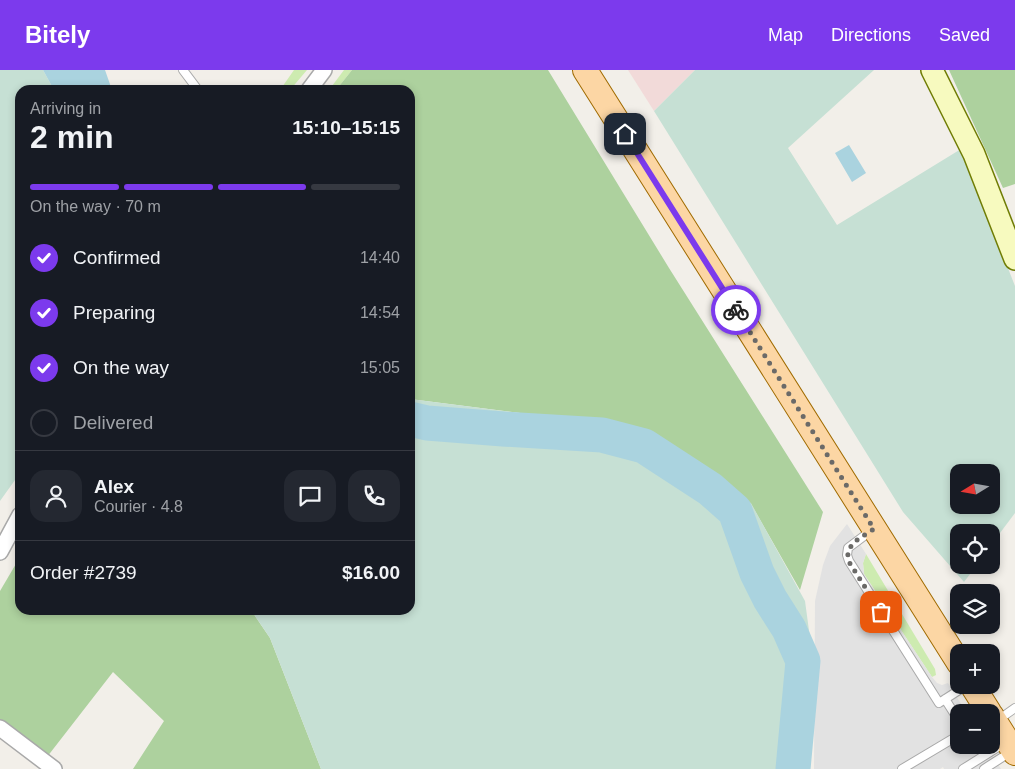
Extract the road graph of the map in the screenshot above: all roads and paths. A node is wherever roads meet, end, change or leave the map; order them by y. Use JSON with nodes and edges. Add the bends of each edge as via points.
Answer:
{"nodes":[{"id":1,"x":183,"y":70,"type":"edge"},
{"id":2,"x":324,"y":70,"type":"edge"},
{"id":3,"x":585,"y":70,"type":"edge"},
{"id":4,"x":932,"y":70,"type":"edge"},
{"id":5,"x":194,"y":85,"type":"edge"},
{"id":6,"x":313,"y":85,"type":"edge"},
{"id":7,"x":1015,"y":260,"type":"edge"},
{"id":8,"x":15,"y":524,"type":"edge"},
{"id":9,"x":874,"y":529,"type":"junction"},
{"id":10,"x":0,"y":552,"type":"edge"},
{"id":11,"x":950,"y":649,"type":"edge"},
{"id":12,"x":953,"y":694,"type":"edge"},
{"id":13,"x":978,"y":694,"type":"edge"},
{"id":14,"x":945,"y":699,"type":"junction"},
{"id":15,"x":950,"y":707,"type":"edge"},
{"id":16,"x":1015,"y":708,"type":"edge"},
{"id":17,"x":0,"y":728,"type":"edge"},
{"id":18,"x":1002,"y":732,"type":"edge"},
{"id":19,"x":950,"y":740,"type":"edge"},
{"id":20,"x":54,"y":769,"type":"edge"},
{"id":21,"x":902,"y":769,"type":"edge"},
{"id":22,"x":963,"y":769,"type":"edge"},
{"id":23,"x":984,"y":769,"type":"edge"}],
"edges":[{"from":1,"to":5,"type":"lane"},
{"from":2,"to":6,"type":"street"},
{"from":3,"to":9,"type":"main road"},
{"from":4,"to":7,"type":"street","via":[[974,154]]},
{"from":8,"to":10,"type":"street"},
{"from":9,"to":11,"type":"main road"},
{"from":9,"to":14,"type":"lane","via":[[848,548],[849,562],[939,703]]},
{"from":12,"to":14,"type":"lane"},
{"from":13,"to":18,"type":"main road"},
{"from":14,"to":15,"type":"lane"},
{"from":16,"to":18,"type":"lane"},
{"from":17,"to":20,"type":"street"},
{"from":18,"to":22,"type":"lane"},
{"from":18,"to":23,"type":"lane"},
{"from":19,"to":21,"type":"lane"}]}
